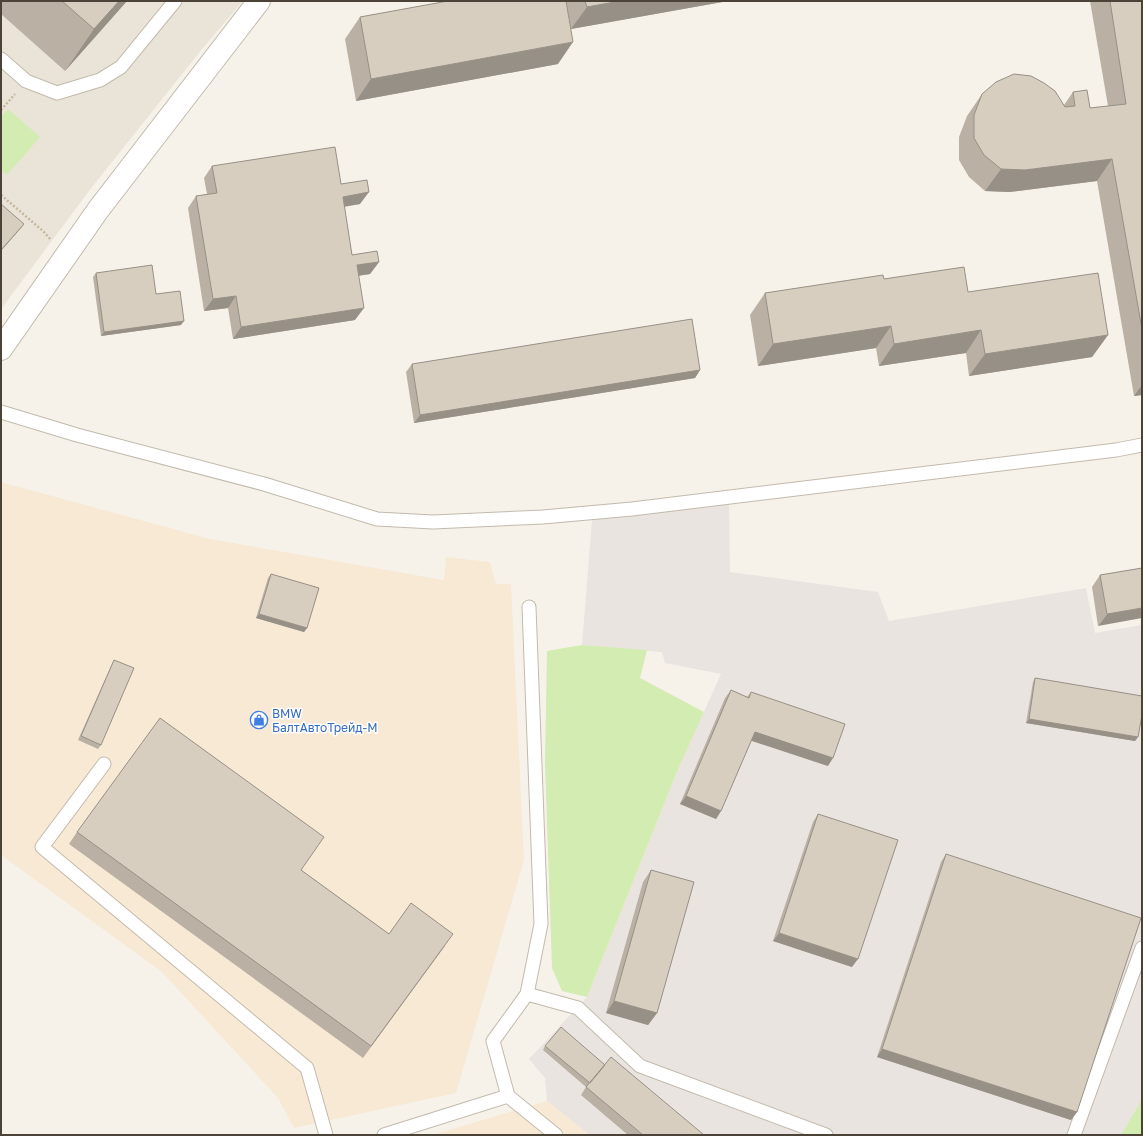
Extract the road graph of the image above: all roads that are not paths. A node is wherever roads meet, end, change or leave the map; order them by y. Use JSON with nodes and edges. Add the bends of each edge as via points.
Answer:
{"nodes":[{"id":1,"x":175,"y":1,"type":"edge"},
{"id":2,"x":259,"y":1,"type":"edge"},
{"id":3,"x":1,"y":60,"type":"edge"},
{"id":4,"x":1,"y":349,"type":"edge"},
{"id":5,"x":1,"y":412,"type":"edge"},
{"id":6,"x":1142,"y":445,"type":"edge"},
{"id":7,"x":529,"y":607,"type":"dead end"},
{"id":8,"x":104,"y":764,"type":"dead end"},
{"id":9,"x":1142,"y":948,"type":"edge"},
{"id":10,"x":527,"y":994,"type":"junction"},
{"id":11,"x":508,"y":1096,"type":"junction"},
{"id":12,"x":326,"y":1135,"type":"edge"},
{"id":13,"x":384,"y":1135,"type":"edge"},
{"id":14,"x":556,"y":1135,"type":"edge"},
{"id":15,"x":826,"y":1135,"type":"edge"},
{"id":16,"x":1074,"y":1135,"type":"edge"}],
"edges":[{"from":1,"to":3,"type":"lane","via":[[120,66],[100,80],[57,93],[26,81]]},
{"from":2,"to":4,"type":"street","via":[[98,210]]},
{"from":5,"to":6,"type":"lane","via":[[76,435],[264,484],[377,519],[433,522],[543,517],[632,509]]},
{"from":7,"to":10,"type":"lane","via":[[541,924]]},
{"from":8,"to":12,"type":"lane","via":[[42,847],[307,1068]]},
{"from":9,"to":16,"type":"lane"},
{"from":10,"to":11,"type":"lane","via":[[493,1041]]},
{"from":10,"to":15,"type":"lane","via":[[578,1008],[640,1066]]},
{"from":11,"to":13,"type":"lane"},
{"from":11,"to":14,"type":"lane"}]}
